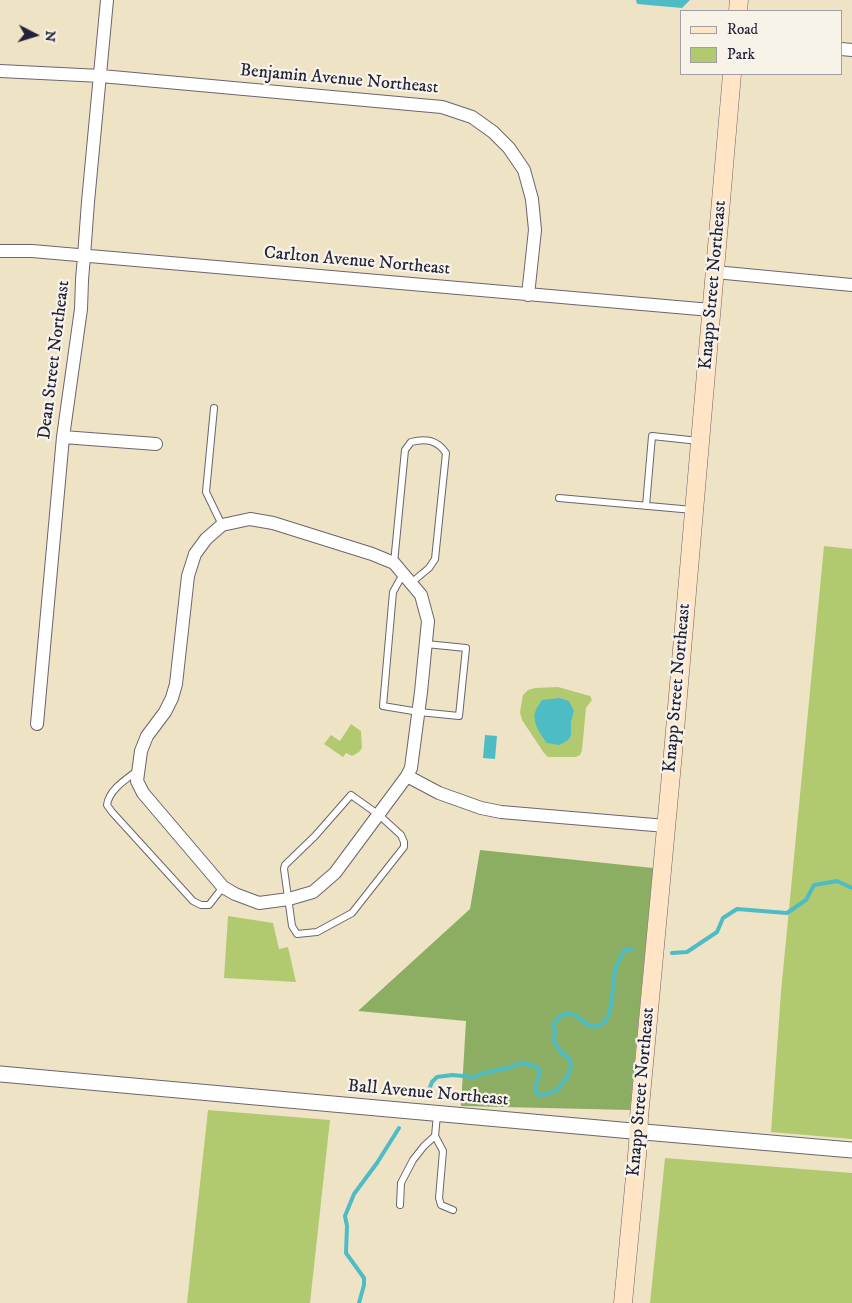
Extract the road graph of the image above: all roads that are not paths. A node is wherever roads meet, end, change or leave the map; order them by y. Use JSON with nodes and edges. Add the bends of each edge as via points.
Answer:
{"nodes":[{"id":1,"x":107,"y":0,"type":"edge"},
{"id":2,"x":0,"y":71,"type":"edge"},
{"id":3,"x":732,"y":75,"type":"edge"},
{"id":4,"x":101,"y":76,"type":"junction"},
{"id":5,"x":0,"y":251,"type":"edge"},
{"id":6,"x":84,"y":256,"type":"junction"},
{"id":7,"x":715,"y":272,"type":"junction"},
{"id":8,"x":852,"y":285,"type":"edge"},
{"id":9,"x":528,"y":295,"type":"junction"},
{"id":10,"x":711,"y":310,"type":"junction"},
{"id":11,"x":214,"y":408,"type":"dead end"},
{"id":12,"x":63,"y":437,"type":"junction"},
{"id":13,"x":701,"y":441,"type":"junction"},
{"id":14,"x":156,"y":444,"type":"dead end"},
{"id":15,"x":559,"y":498,"type":"dead end"},
{"id":16,"x":646,"y":506,"type":"junction"},
{"id":17,"x":694,"y":510,"type":"junction"},
{"id":18,"x":222,"y":525,"type":"junction"},
{"id":19,"x":394,"y":563,"type":"junction"},
{"id":20,"x":407,"y":578,"type":"junction"},
{"id":21,"x":426,"y":644,"type":"junction"},
{"id":22,"x":418,"y":712,"type":"junction"},
{"id":23,"x":37,"y":724,"type":"dead end"},
{"id":24,"x":138,"y":770,"type":"junction"},
{"id":25,"x":408,"y":776,"type":"junction"},
{"id":26,"x":379,"y":815,"type":"junction"},
{"id":27,"x":666,"y":826,"type":"junction"},
{"id":28,"x":223,"y":887,"type":"junction"},
{"id":29,"x":289,"y":899,"type":"junction"},
{"id":30,"x":0,"y":1074,"type":"edge"},
{"id":31,"x":437,"y":1114,"type":"junction"},
{"id":32,"x":638,"y":1132,"type":"junction"},
{"id":33,"x":435,"y":1136,"type":"junction"},
{"id":34,"x":852,"y":1150,"type":"edge"},
{"id":35,"x":400,"y":1205,"type":"dead end"},
{"id":36,"x":453,"y":1210,"type":"dead end"},
{"id":37,"x":623,"y":1303,"type":"edge"}],
"edges":[{"from":1,"to":4,"type":"street","name":"Dean Street Northeast"},
{"from":2,"to":4,"type":"street","name":"Benjamin Avenue Northeast"},
{"from":3,"to":7,"type":"main road","name":"Knapp Street Northeast"},
{"from":4,"to":6,"type":"street","name":"Dean Street Northeast"},
{"from":4,"to":9,"type":"street","name":"Benjamin Avenue Northeast","via":[[442,107],[472,116],[509,148],[524,170],[532,199],[535,230]]},
{"from":5,"to":6,"type":"street","name":"Carlton Avenue Northeast"},
{"from":6,"to":9,"type":"street","name":"Carlton Avenue Northeast"},
{"from":6,"to":12,"type":"street","name":"Dean Street Northeast","via":[[81,309]]},
{"from":7,"to":8,"type":"street"},
{"from":7,"to":10,"type":"main road","name":"Knapp Street Northeast"},
{"from":9,"to":10,"type":"street","name":"Carlton Avenue Northeast"},
{"from":10,"to":13,"type":"main road","name":"Knapp Street Northeast"},
{"from":11,"to":18,"type":"lane","via":[[206,492]]},
{"from":12,"to":14,"type":"street"},
{"from":12,"to":23,"type":"street","name":"Dean Street Northeast"},
{"from":13,"to":16,"type":"lane","via":[[652,436]]},
{"from":13,"to":17,"type":"main road","name":"Knapp Street Northeast"},
{"from":15,"to":16,"type":"lane"},
{"from":16,"to":17,"type":"lane"},
{"from":17,"to":27,"type":"main road","name":"Knapp Street Northeast"},
{"from":18,"to":19,"type":"street","via":[[250,519],[273,523]]},
{"from":18,"to":24,"type":"street","via":[[195,554],[188,576],[176,684],[165,712],[147,736]]},
{"from":19,"to":20,"type":"street"},
{"from":19,"to":20,"type":"lane","via":[[405,450],[411,442],[435,442],[446,453],[435,559],[429,568]]},
{"from":20,"to":21,"type":"street","via":[[421,595],[428,620]]},
{"from":20,"to":22,"type":"lane","via":[[393,592],[383,706]]},
{"from":21,"to":22,"type":"street"},
{"from":21,"to":22,"type":"lane","via":[[466,648],[459,716]]},
{"from":22,"to":25,"type":"street"},
{"from":24,"to":28,"type":"street","via":[[137,781],[143,793]]},
{"from":24,"to":28,"type":"lane","via":[[113,790],[107,805],[112,812],[192,901],[209,905]]},
{"from":25,"to":26,"type":"street"},
{"from":25,"to":27,"type":"street","via":[[439,793],[501,812]]},
{"from":26,"to":29,"type":"street","via":[[335,873],[313,892]]},
{"from":26,"to":29,"type":"lane","via":[[352,795],[285,865]]},
{"from":26,"to":29,"type":"lane","via":[[401,835],[404,847],[352,913],[317,932],[297,934],[292,926]]},
{"from":27,"to":32,"type":"main road","name":"Knapp Street Northeast"},
{"from":28,"to":29,"type":"street","via":[[260,903]]},
{"from":30,"to":31,"type":"street","name":"Ball Avenue Northeast"},
{"from":31,"to":32,"type":"street","name":"Ball Avenue Northeast"},
{"from":31,"to":33,"type":"lane"},
{"from":32,"to":34,"type":"street","name":"Ball Avenue Northeast"},
{"from":32,"to":37,"type":"main road","name":"Knapp Street Northeast"},
{"from":33,"to":35,"type":"lane","via":[[413,1160],[402,1183]]},
{"from":33,"to":36,"type":"lane","via":[[443,1151],[439,1198],[441,1205]]}]}
